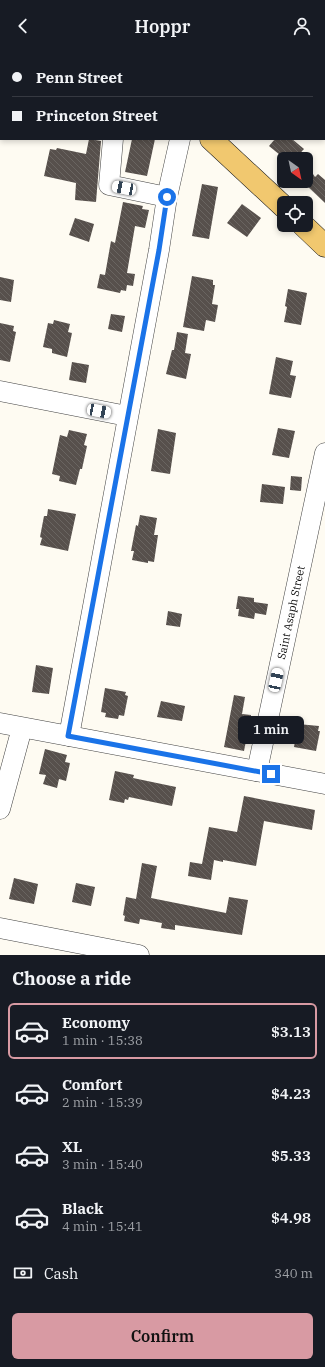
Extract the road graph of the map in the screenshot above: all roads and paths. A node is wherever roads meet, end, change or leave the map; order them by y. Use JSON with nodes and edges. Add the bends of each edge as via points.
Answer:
{"nodes":[{"id":1,"x":113,"y":140,"type":"edge"},
{"id":2,"x":180,"y":140,"type":"edge"},
{"id":3,"x":212,"y":140,"type":"edge"},
{"id":4,"x":167,"y":197,"type":"junction"},
{"id":5,"x":277,"y":200,"type":"edge"},
{"id":6,"x":310,"y":232,"type":"edge"},
{"id":7,"x":325,"y":246,"type":"edge"},
{"id":8,"x":0,"y":390,"type":"edge"},
{"id":9,"x":127,"y":416,"type":"junction"},
{"id":10,"x":325,"y":453,"type":"edge"},
{"id":11,"x":0,"y":723,"type":"edge"},
{"id":12,"x":22,"y":728,"type":"junction"},
{"id":13,"x":68,"y":736,"type":"junction"},
{"id":14,"x":257,"y":771,"type":"junction"},
{"id":15,"x":325,"y":784,"type":"edge"},
{"id":16,"x":0,"y":809,"type":"edge"},
{"id":17,"x":0,"y":928,"type":"edge"},
{"id":18,"x":139,"y":955,"type":"edge"}],
"edges":[{"from":1,"to":4,"type":"street","via":[[109,186]]},
{"from":2,"to":4,"type":"street"},
{"from":3,"to":5,"type":"main road"},
{"from":4,"to":9,"type":"street"},
{"from":6,"to":7,"type":"main road"},
{"from":8,"to":9,"type":"street"},
{"from":9,"to":13,"type":"street"},
{"from":10,"to":14,"type":"street","name":"Saint Asaph Street"},
{"from":11,"to":12,"type":"street"},
{"from":12,"to":13,"type":"street"},
{"from":12,"to":16,"type":"street"},
{"from":13,"to":14,"type":"street"},
{"from":14,"to":15,"type":"street"},
{"from":17,"to":18,"type":"street"}]}
